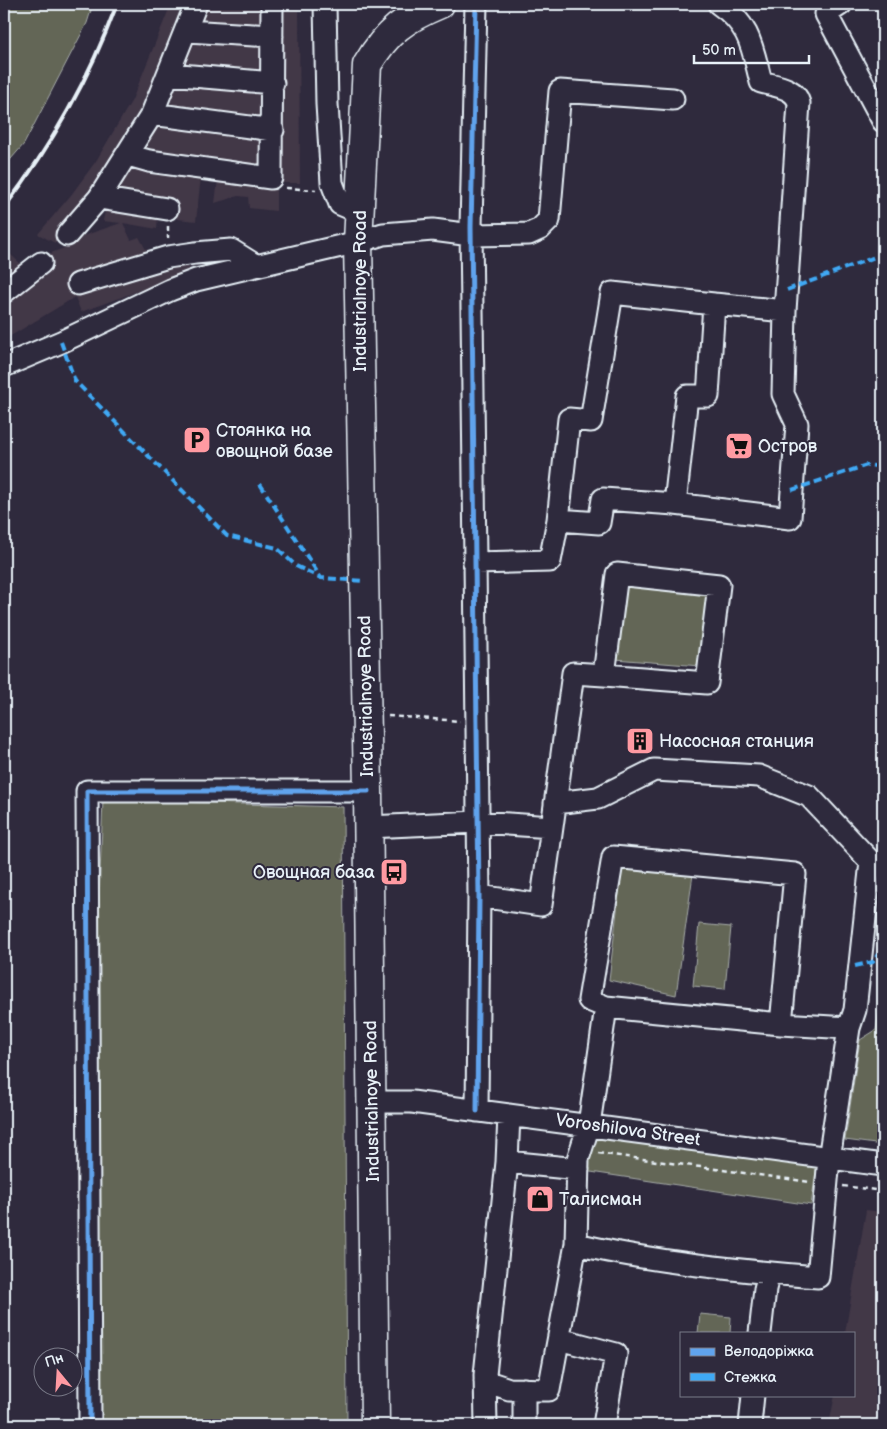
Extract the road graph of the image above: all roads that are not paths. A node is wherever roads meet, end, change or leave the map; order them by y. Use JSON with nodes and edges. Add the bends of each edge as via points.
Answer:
{"nodes":[{"id":1,"x":196,"y":4,"type":"edge"},
{"id":2,"x":272,"y":4,"type":"edge"},
{"id":3,"x":325,"y":4,"type":"edge"},
{"id":4,"x":440,"y":4,"type":"edge"},
{"id":5,"x":476,"y":4,"type":"edge"},
{"id":6,"x":720,"y":4,"type":"edge"},
{"id":7,"x":841,"y":4,"type":"edge"},
{"id":8,"x":187,"y":31,"type":"junction"},
{"id":9,"x":272,"y":36,"type":"junction"},
{"id":10,"x":169,"y":74,"type":"junction"},
{"id":11,"x":273,"y":83,"type":"junction"},
{"id":12,"x":673,"y":99,"type":"dead end"},
{"id":13,"x":152,"y":114,"type":"junction"},
{"id":14,"x":883,"y":121,"type":"edge"},
{"id":15,"x":273,"y":130,"type":"junction"},
{"id":16,"x":128,"y":155,"type":"junction"},
{"id":17,"x":99,"y":198,"type":"junction"},
{"id":18,"x":167,"y":209,"type":"road end"},
{"id":19,"x":359,"y":212,"type":"junction"},
{"id":20,"x":67,"y":235,"type":"dead end"},
{"id":21,"x":471,"y":235,"type":"junction"},
{"id":22,"x":358,"y":242,"type":"junction"},
{"id":23,"x":41,"y":264,"type":"dead end"},
{"id":24,"x":255,"y":265,"type":"junction"},
{"id":25,"x":78,"y":284,"type":"dead end"},
{"id":26,"x":4,"y":292,"type":"edge"},
{"id":27,"x":714,"y":304,"type":"junction"},
{"id":28,"x":785,"y":311,"type":"junction"},
{"id":29,"x":4,"y":366,"type":"edge"},
{"id":30,"x":675,"y":504,"type":"junction"},
{"id":31,"x":558,"y":520,"type":"junction"},
{"id":32,"x":474,"y":563,"type":"junction"},
{"id":33,"x":604,"y":675,"type":"junction"},
{"id":34,"x":368,"y":791,"type":"junction"},
{"id":35,"x":555,"y":803,"type":"junction"},
{"id":36,"x":478,"y":822,"type":"junction"},
{"id":37,"x":368,"y":827,"type":"junction"},
{"id":38,"x":552,"y":828,"type":"junction"},
{"id":39,"x":479,"y":896,"type":"junction"},
{"id":40,"x":606,"y":1007,"type":"junction"},
{"id":41,"x":781,"y":1024,"type":"junction"},
{"id":42,"x":849,"y":1028,"type":"junction"},
{"id":43,"x":372,"y":1102,"type":"junction"},
{"id":44,"x":477,"y":1110,"type":"junction"},
{"id":45,"x":509,"y":1114,"type":"junction"},
{"id":46,"x":589,"y":1125,"type":"junction"},
{"id":47,"x":829,"y":1158,"type":"junction"},
{"id":48,"x":579,"y":1160,"type":"junction"},
{"id":49,"x":507,"y":1162,"type":"junction"},
{"id":50,"x":883,"y":1165,"type":"edge"},
{"id":51,"x":576,"y":1244,"type":"junction"},
{"id":52,"x":769,"y":1273,"type":"junction"},
{"id":53,"x":760,"y":1332,"type":"edge"},
{"id":54,"x":559,"y":1338,"type":"junction"},
{"id":55,"x":486,"y":1382,"type":"junction"},
{"id":56,"x":524,"y":1389,"type":"junction"},
{"id":57,"x":753,"y":1396,"type":"edge"},
{"id":58,"x":90,"y":1425,"type":"edge"},
{"id":59,"x":375,"y":1425,"type":"edge"},
{"id":60,"x":486,"y":1425,"type":"edge"},
{"id":61,"x":524,"y":1425,"type":"edge"},
{"id":62,"x":604,"y":1425,"type":"edge"},
{"id":63,"x":750,"y":1425,"type":"edge"}],
"edges":[{"from":1,"to":8,"type":"street"},
{"from":2,"to":9,"type":"street"},
{"from":3,"to":19,"type":"street","via":[[332,183],[340,204]]},
{"from":4,"to":19,"type":"main road","name":"Industrialnoye Road","via":[[411,16],[394,29],[367,66]]},
{"from":5,"to":21,"type":"street"},
{"from":6,"to":28,"type":"street","via":[[750,39],[761,82],[791,90],[799,103]]},
{"from":7,"to":14,"type":"street","via":[[826,14]]},
{"from":8,"to":9,"type":"street"},
{"from":8,"to":10,"type":"street"},
{"from":9,"to":11,"type":"street"},
{"from":10,"to":11,"type":"street"},
{"from":10,"to":13,"type":"street"},
{"from":11,"to":15,"type":"street"},
{"from":12,"to":21,"type":"street","via":[[560,91],[549,220],[529,234]]},
{"from":13,"to":15,"type":"street"},
{"from":13,"to":16,"type":"street"},
{"from":15,"to":16,"type":"street","via":[[271,178],[149,161]]},
{"from":16,"to":17,"type":"street"},
{"from":17,"to":18,"type":"street"},
{"from":17,"to":20,"type":"street"},
{"from":19,"to":22,"type":"main road","name":"Industrialnoye Road"},
{"from":21,"to":22,"type":"street","via":[[433,230],[383,234]]},
{"from":21,"to":32,"type":"street"},
{"from":22,"to":24,"type":"street"},
{"from":22,"to":34,"type":"main road","name":"Industrialnoye Road"},
{"from":23,"to":26,"type":"street"},
{"from":24,"to":25,"type":"street","via":[[231,250],[168,257]]},
{"from":24,"to":29,"type":"street","via":[[170,290]]},
{"from":27,"to":28,"type":"street"},
{"from":27,"to":30,"type":"street","via":[[708,396],[687,396]]},
{"from":27,"to":31,"type":"street","via":[[612,293],[591,421],[569,419]]},
{"from":28,"to":30,"type":"street","via":[[783,394],[797,424],[790,518]]},
{"from":30,"to":31,"type":"street","via":[[603,499],[599,523]]},
{"from":31,"to":32,"type":"street","via":[[550,560]]},
{"from":32,"to":36,"type":"street"},
{"from":33,"to":33,"type":"street","via":[[617,574],[719,586],[707,683]]},
{"from":33,"to":35,"type":"street","via":[[573,674]]},
{"from":34,"to":37,"type":"main road","name":"Industrialnoye Road"},
{"from":34,"to":58,"type":"street","via":[[87,791]]},
{"from":35,"to":38,"type":"street"},
{"from":35,"to":42,"type":"street","via":[[598,798],[654,770],[760,776],[809,796],[871,862],[855,1010]]},
{"from":36,"to":37,"type":"street"},
{"from":36,"to":38,"type":"street"},
{"from":36,"to":39,"type":"street"},
{"from":37,"to":43,"type":"main road","name":"Industrialnoye Road"},
{"from":38,"to":39,"type":"street","via":[[541,906]]},
{"from":39,"to":44,"type":"street"},
{"from":40,"to":41,"type":"street"},
{"from":40,"to":41,"type":"street","via":[[589,1000],[613,857],[795,874]]},
{"from":40,"to":46,"type":"street"},
{"from":41,"to":42,"type":"street"},
{"from":42,"to":47,"type":"street"},
{"from":43,"to":44,"type":"street","name":"Voroshilova Street","via":[[408,1102]]},
{"from":43,"to":59,"type":"main road","name":"Industrialnoye Road"},
{"from":44,"to":45,"type":"street","name":"Voroshilova Street"},
{"from":45,"to":46,"type":"street","name":"Voroshilova Street"},
{"from":45,"to":49,"type":"street"},
{"from":46,"to":47,"type":"street","name":"Voroshilova Street"},
{"from":46,"to":48,"type":"street"},
{"from":47,"to":50,"type":"street","name":"Voroshilova Street"},
{"from":47,"to":52,"type":"street","via":[[818,1277]]},
{"from":48,"to":49,"type":"street"},
{"from":48,"to":51,"type":"street"},
{"from":49,"to":55,"type":"street"},
{"from":51,"to":52,"type":"street"},
{"from":51,"to":54,"type":"street"},
{"from":52,"to":53,"type":"street"},
{"from":54,"to":56,"type":"street","via":[[549,1390]]},
{"from":54,"to":62,"type":"street","via":[[616,1354]]},
{"from":55,"to":56,"type":"street","via":[[509,1389]]},
{"from":55,"to":60,"type":"street"},
{"from":56,"to":61,"type":"street"},
{"from":57,"to":63,"type":"street"}]}
